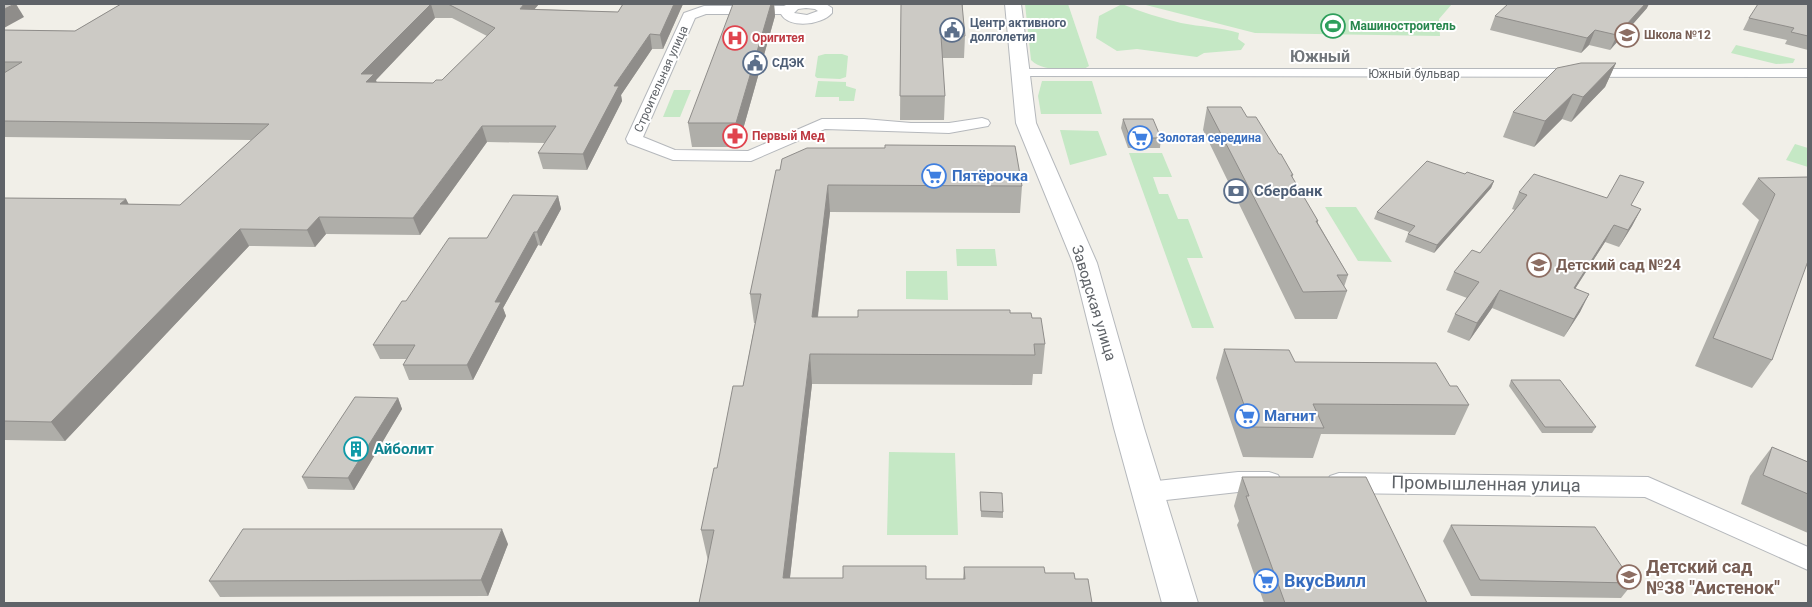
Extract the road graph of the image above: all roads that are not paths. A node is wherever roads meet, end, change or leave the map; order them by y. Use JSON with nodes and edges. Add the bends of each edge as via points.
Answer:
{"nodes":[{"id":1,"x":1013,"y":4,"type":"edge"},
{"id":2,"x":788,"y":10,"type":"dead end"},
{"id":3,"x":1021,"y":73,"type":"junction"},
{"id":4,"x":1808,"y":74,"type":"edge"},
{"id":5,"x":982,"y":123,"type":"dead end"},
{"id":6,"x":1148,"y":492,"type":"junction"},
{"id":7,"x":1808,"y":559,"type":"edge"},
{"id":8,"x":1180,"y":603,"type":"edge"}],
"edges":[{"from":1,"to":3,"type":"street","name":"Заводская улица"},
{"from":2,"to":5,"type":"street","name":"Строительная улица","via":[[704,10],[689,16],[634,139],[674,155],[751,156],[822,124],[949,128]]},
{"from":3,"to":4,"type":"street","name":"Южный бульвар"},
{"from":3,"to":6,"type":"street","name":"Заводская улица","via":[[1028,129],[1085,263]]},
{"from":6,"to":7,"type":"street","name":"Промышленная улица","via":[[1238,482],[1648,487]]},
{"from":6,"to":8,"type":"street","name":"Заводская улица"}]}
